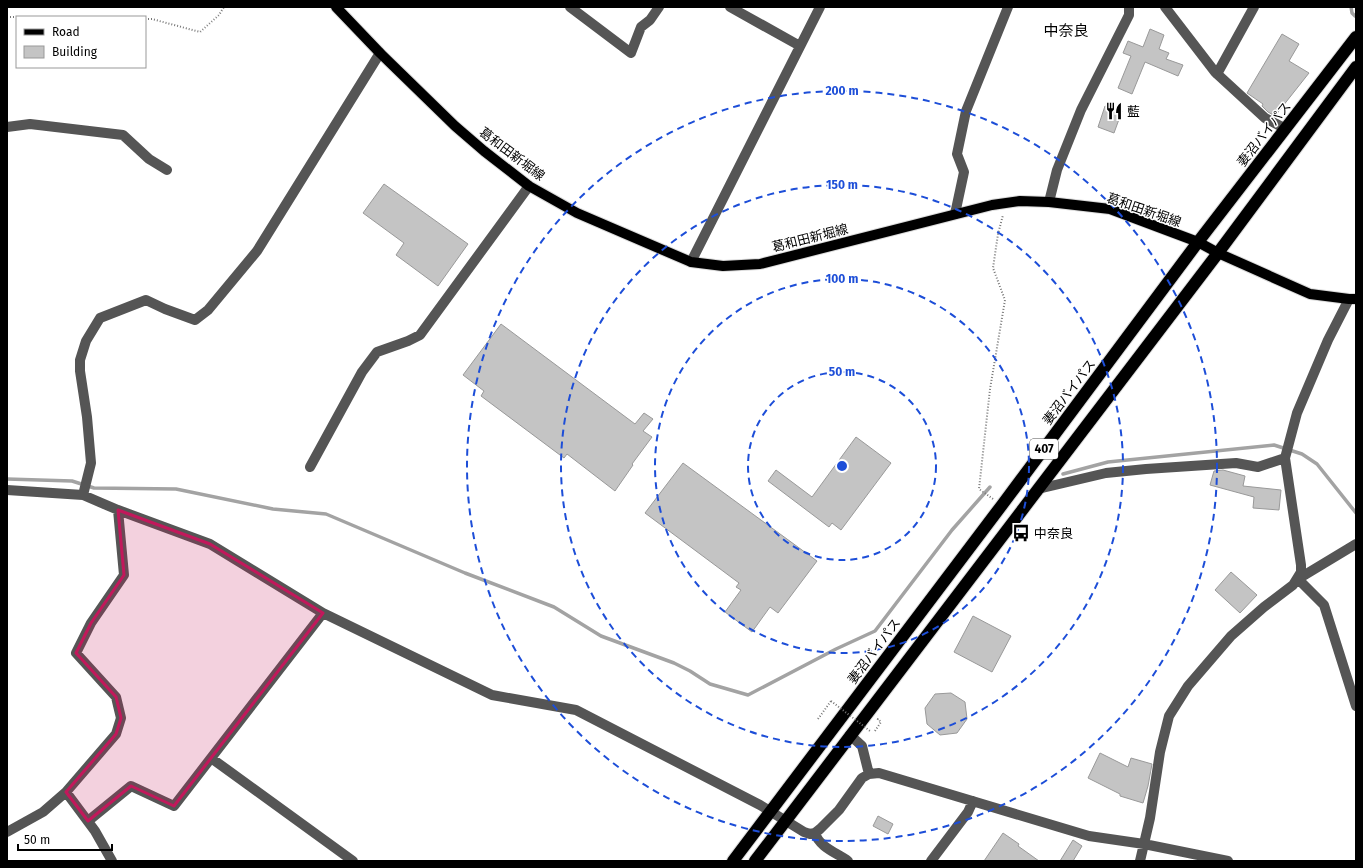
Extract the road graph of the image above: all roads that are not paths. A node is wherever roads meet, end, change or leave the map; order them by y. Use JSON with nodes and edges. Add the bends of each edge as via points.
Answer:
{"nodes":[{"id":1,"x":336,"y":7,"type":"edge"},
{"id":2,"x":570,"y":7,"type":"edge"},
{"id":3,"x":659,"y":7,"type":"edge"},
{"id":4,"x":730,"y":7,"type":"edge"},
{"id":5,"x":820,"y":7,"type":"edge"},
{"id":6,"x":1008,"y":7,"type":"edge"},
{"id":7,"x":1129,"y":7,"type":"edge"},
{"id":8,"x":1165,"y":7,"type":"edge"},
{"id":9,"x":1254,"y":7,"type":"edge"},
{"id":10,"x":1356,"y":37,"type":"edge"},
{"id":11,"x":800,"y":46,"type":"junction"},
{"id":12,"x":380,"y":53,"type":"junction"},
{"id":13,"x":1356,"y":67,"type":"edge"},
{"id":14,"x":1217,"y":74,"type":"junction"},
{"id":15,"x":7,"y":127,"type":"edge"},
{"id":16,"x":1286,"y":129,"type":"junction"},
{"id":17,"x":167,"y":170,"type":"dead end"},
{"id":18,"x":529,"y":186,"type":"junction"},
{"id":19,"x":1049,"y":202,"type":"junction"},
{"id":20,"x":955,"y":214,"type":"junction"},
{"id":21,"x":1198,"y":242,"type":"junction"},
{"id":22,"x":1218,"y":253,"type":"junction"},
{"id":23,"x":691,"y":262,"type":"junction"},
{"id":24,"x":1352,"y":299,"type":"edge"},
{"id":25,"x":1285,"y":458,"type":"junction"},
{"id":26,"x":310,"y":467,"type":"dead end"},
{"id":27,"x":1038,"y":489,"type":"junction"},
{"id":28,"x":7,"y":490,"type":"edge"},
{"id":29,"x":83,"y":495,"type":"junction"},
{"id":30,"x":118,"y":510,"type":"junction"},
{"id":31,"x":1356,"y":544,"type":"edge"},
{"id":32,"x":1298,"y":579,"type":"junction"},
{"id":33,"x":323,"y":613,"type":"junction"},
{"id":34,"x":1356,"y":706,"type":"edge"},
{"id":35,"x":850,"y":735,"type":"junction"},
{"id":36,"x":211,"y":758,"type":"junction"},
{"id":37,"x":869,"y":774,"type":"junction"},
{"id":38,"x":66,"y":792,"type":"junction"},
{"id":39,"x":973,"y":801,"type":"junction"},
{"id":40,"x":770,"y":811,"type":"junction"},
{"id":41,"x":88,"y":821,"type":"junction"},
{"id":42,"x":786,"y":821,"type":"junction"},
{"id":43,"x":7,"y":832,"type":"edge"},
{"id":44,"x":815,"y":833,"type":"junction"},
{"id":45,"x":1144,"y":844,"type":"junction"},
{"id":46,"x":112,"y":861,"type":"edge"},
{"id":47,"x":353,"y":861,"type":"edge"},
{"id":48,"x":733,"y":861,"type":"edge"},
{"id":49,"x":755,"y":861,"type":"edge"},
{"id":50,"x":848,"y":861,"type":"edge"},
{"id":51,"x":931,"y":861,"type":"edge"},
{"id":52,"x":1140,"y":861,"type":"edge"},
{"id":53,"x":1228,"y":861,"type":"edge"}],
"edges":[{"from":1,"to":12,"type":"main road","name":"葛和田新堀線"},
{"from":2,"to":3,"type":"street","via":[[631,53],[641,27],[650,20]]},
{"from":4,"to":11,"type":"street"},
{"from":5,"to":11,"type":"street"},
{"from":6,"to":20,"type":"street","via":[[966,111],[957,154],[964,172]]},
{"from":7,"to":19,"type":"street","via":[[1126,22],[1081,110],[1057,170]]},
{"from":8,"to":14,"type":"street"},
{"from":9,"to":14,"type":"street"},
{"from":10,"to":16,"type":"highway","name":"妻沼バイパス","number":"407"},
{"from":11,"to":23,"type":"street"},
{"from":12,"to":18,"type":"main road","name":"葛和田新堀線","via":[[455,126]]},
{"from":12,"to":29,"type":"street","via":[[257,251],[208,310],[195,320],[146,300],[100,318],[86,341],[80,360],[91,463]]},
{"from":13,"to":22,"type":"highway","number":"407"},
{"from":14,"to":16,"type":"street","via":[[1265,118]]},
{"from":15,"to":17,"type":"street","via":[[30,124],[123,135],[149,159]]},
{"from":16,"to":21,"type":"highway","name":"妻沼バイパス","number":"407"},
{"from":18,"to":23,"type":"main road","name":"葛和田新堀線","via":[[577,213]]},
{"from":18,"to":26,"type":"street","via":[[420,334],[377,352],[362,372]]},
{"from":19,"to":20,"type":"main road","name":"葛和田新堀線","via":[[1020,201]]},
{"from":19,"to":21,"type":"main road","name":"葛和田新堀線","via":[[1110,209]]},
{"from":20,"to":23,"type":"main road","name":"葛和田新堀線","via":[[760,264],[723,266]]},
{"from":21,"to":22,"type":"main road","name":"葛和田新堀線"},
{"from":21,"to":40,"type":"highway","name":"妻沼バイパス","number":"407"},
{"from":22,"to":24,"type":"main road","name":"葛和田新堀線","via":[[1310,294]]},
{"from":22,"to":27,"type":"highway","number":"407"},
{"from":24,"to":25,"type":"street","via":[[1328,340],[1300,405]]},
{"from":25,"to":27,"type":"street","via":[[1258,467],[1236,464],[1106,473]]},
{"from":25,"to":32,"type":"street","via":[[1301,565]]},
{"from":27,"to":35,"type":"highway","number":"407"},
{"from":28,"to":29,"type":"street"},
{"from":29,"to":30,"type":"street"},
{"from":30,"to":33,"type":"street","via":[[210,544]]},
{"from":30,"to":38,"type":"street","via":[[124,575],[91,623],[76,653],[116,697],[121,718],[116,734]]},
{"from":31,"to":32,"type":"street"},
{"from":32,"to":34,"type":"street","via":[[1324,605]]},
{"from":32,"to":45,"type":"street","via":[[1231,636],[1188,686],[1169,716]]},
{"from":33,"to":36,"type":"street"},
{"from":33,"to":40,"type":"street","via":[[492,695],[576,710]]},
{"from":35,"to":37,"type":"street","via":[[862,746]]},
{"from":35,"to":42,"type":"highway","number":"407"},
{"from":36,"to":41,"type":"street","via":[[174,806],[132,786]]},
{"from":36,"to":47,"type":"street"},
{"from":37,"to":39,"type":"street","via":[[879,773]]},
{"from":37,"to":44,"type":"street","via":[[862,778],[839,810]]},
{"from":38,"to":41,"type":"street"},
{"from":38,"to":43,"type":"street","via":[[43,812]]},
{"from":39,"to":45,"type":"street","via":[[1089,836]]},
{"from":39,"to":51,"type":"street","via":[[968,812]]},
{"from":40,"to":42,"type":"street"},
{"from":40,"to":48,"type":"highway","name":"妻沼バイパス","number":"407"},
{"from":41,"to":46,"type":"street"},
{"from":42,"to":44,"type":"street","via":[[804,832]]},
{"from":42,"to":49,"type":"highway","number":"407"},
{"from":44,"to":50,"type":"street","via":[[821,843]]},
{"from":45,"to":52,"type":"street"},
{"from":45,"to":53,"type":"street"}]}
